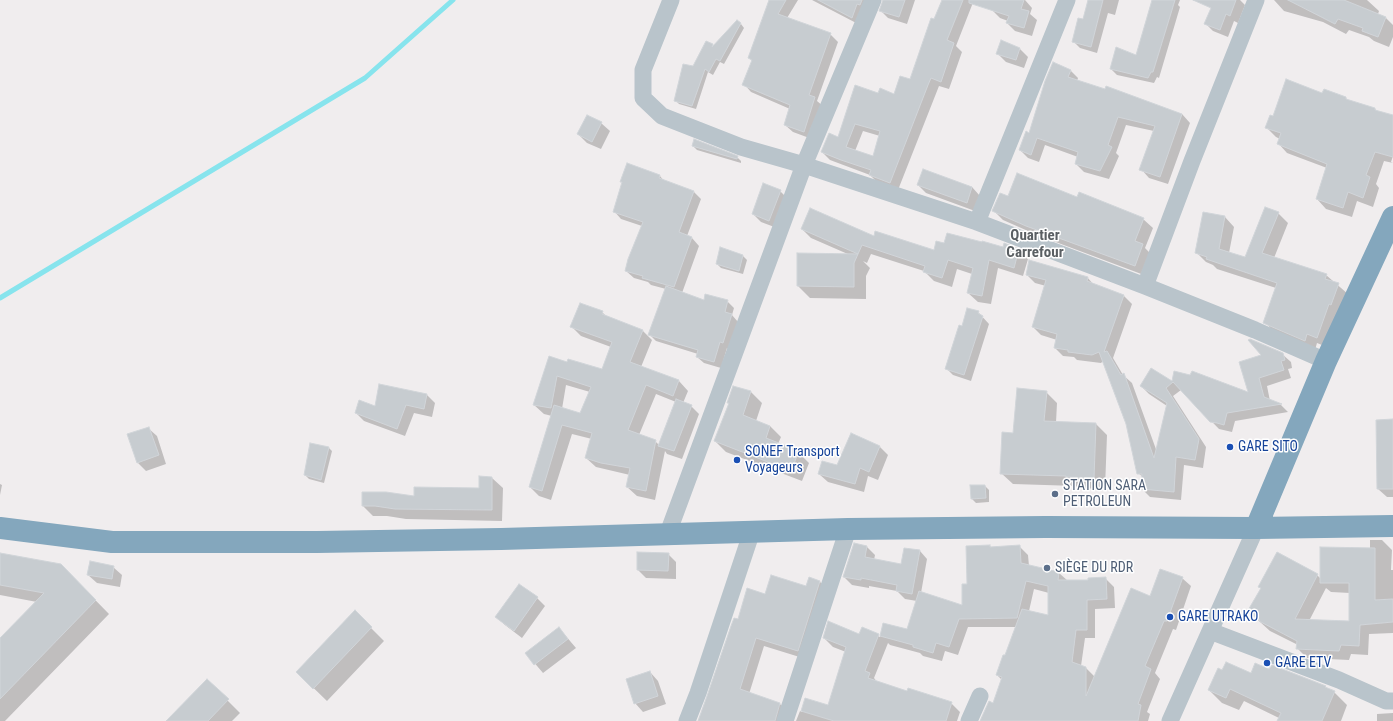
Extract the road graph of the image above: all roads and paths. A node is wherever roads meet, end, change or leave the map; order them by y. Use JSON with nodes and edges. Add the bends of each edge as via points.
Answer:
{"nodes":[{"id":1,"x":671,"y":0,"type":"edge"},
{"id":2,"x":873,"y":0,"type":"edge"},
{"id":3,"x":1067,"y":0,"type":"edge"},
{"id":4,"x":1256,"y":0,"type":"edge"},
{"id":5,"x":804,"y":165,"type":"junction"},
{"id":6,"x":1393,"y":217,"type":"edge"},
{"id":7,"x":977,"y":222,"type":"junction"},
{"id":8,"x":1145,"y":286,"type":"junction"},
{"id":9,"x":1326,"y":361,"type":"junction"},
{"id":10,"x":1393,"y":526,"type":"edge"},
{"id":11,"x":0,"y":528,"type":"edge"},
{"id":12,"x":1256,"y":528,"type":"junction"},
{"id":13,"x":848,"y":529,"type":"junction"},
{"id":14,"x":752,"y":531,"type":"junction"},
{"id":15,"x":668,"y":533,"type":"junction"},
{"id":16,"x":1210,"y":631,"type":"junction"},
{"id":17,"x":980,"y":696,"type":"dead end"},
{"id":18,"x":1393,"y":701,"type":"edge"},
{"id":19,"x":687,"y":721,"type":"edge"},
{"id":20,"x":785,"y":721,"type":"edge"},
{"id":21,"x":969,"y":721,"type":"edge"},
{"id":22,"x":1170,"y":721,"type":"edge"}],
"edges":[{"from":1,"to":5,"type":"street","via":[[642,70],[643,98],[662,116],[741,147]]},
{"from":2,"to":5,"type":"street"},
{"from":3,"to":7,"type":"street"},
{"from":4,"to":8,"type":"street"},
{"from":5,"to":7,"type":"street"},
{"from":5,"to":15,"type":"street"},
{"from":6,"to":9,"type":"highway"},
{"from":7,"to":8,"type":"street"},
{"from":8,"to":9,"type":"street"},
{"from":9,"to":12,"type":"highway"},
{"from":10,"to":12,"type":"highway"},
{"from":11,"to":15,"type":"highway","via":[[112,542],[501,539]]},
{"from":12,"to":13,"type":"highway"},
{"from":12,"to":16,"type":"street"},
{"from":13,"to":14,"type":"highway"},
{"from":13,"to":20,"type":"street"},
{"from":14,"to":15,"type":"highway"},
{"from":14,"to":19,"type":"street"},
{"from":16,"to":18,"type":"street","via":[[1339,680],[1386,702]]},
{"from":16,"to":22,"type":"street"},
{"from":17,"to":21,"type":"street"}]}
